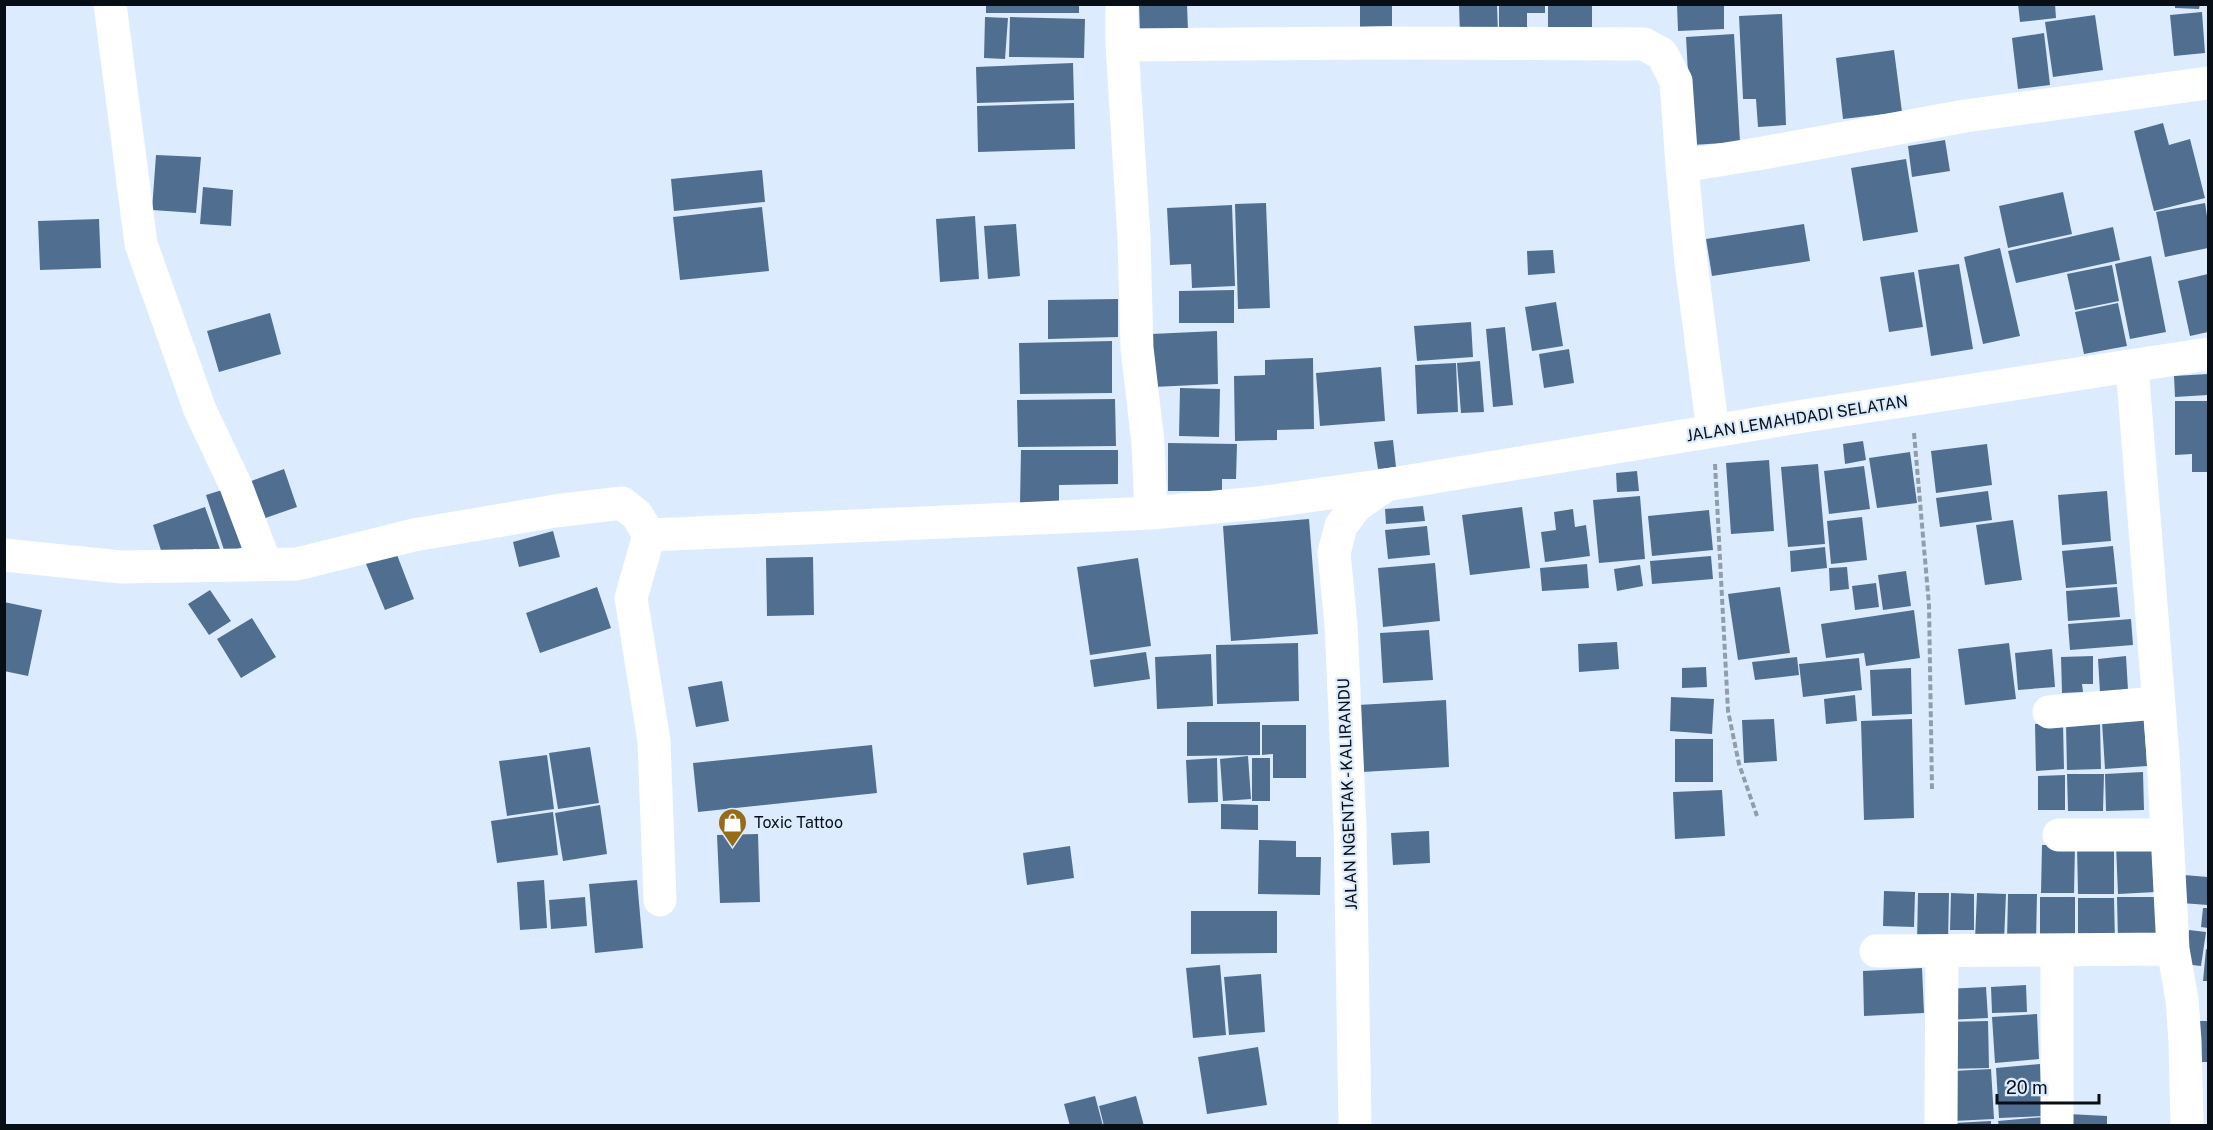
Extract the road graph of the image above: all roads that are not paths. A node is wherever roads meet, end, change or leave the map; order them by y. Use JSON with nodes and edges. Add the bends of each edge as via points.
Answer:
{"nodes":[{"id":1,"x":110,"y":4,"type":"edge"},
{"id":2,"x":1122,"y":4,"type":"edge"},
{"id":3,"x":1122,"y":45,"type":"junction"},
{"id":4,"x":2208,"y":83,"type":"edge"},
{"id":5,"x":1682,"y":166,"type":"junction"},
{"id":6,"x":2208,"y":354,"type":"edge"},
{"id":7,"x":2132,"y":366,"type":"junction"},
{"id":8,"x":1713,"y":431,"type":"junction"},
{"id":9,"x":1386,"y":484,"type":"junction"},
{"id":10,"x":1151,"y":513,"type":"junction"},
{"id":11,"x":649,"y":535,"type":"junction"},
{"id":12,"x":4,"y":555,"type":"edge"},
{"id":13,"x":265,"y":563,"type":"junction"},
{"id":14,"x":2157,"y":703,"type":"junction"},
{"id":15,"x":2049,"y":712,"type":"dead end"},
{"id":16,"x":2166,"y":835,"type":"junction"},
{"id":17,"x":2059,"y":836,"type":"dead end"},
{"id":18,"x":660,"y":900,"type":"dead end"},
{"id":19,"x":2173,"y":950,"type":"junction"},
{"id":20,"x":1876,"y":951,"type":"dead end"},
{"id":21,"x":1942,"y":951,"type":"junction"},
{"id":22,"x":2057,"y":951,"type":"junction"},
{"id":23,"x":2195,"y":1001,"type":"edge"},
{"id":24,"x":1355,"y":1125,"type":"edge"},
{"id":25,"x":1941,"y":1125,"type":"edge"},
{"id":26,"x":2057,"y":1125,"type":"edge"},
{"id":27,"x":2187,"y":1125,"type":"edge"}],
"edges":[{"from":1,"to":13,"type":"street","via":[[141,244],[200,410],[236,486]]},
{"from":2,"to":3,"type":"street"},
{"from":3,"to":5,"type":"street","via":[[1644,44],[1662,54],[1676,81]]},
{"from":3,"to":10,"type":"street","via":[[1137,348]]},
{"from":4,"to":5,"type":"street","via":[[1965,116]]},
{"from":5,"to":8,"type":"street"},
{"from":6,"to":7,"type":"street","name":"JALAN LEMAHDADI SELATAN"},
{"from":7,"to":8,"type":"street","name":"JALAN LEMAHDADI SELATAN"},
{"from":7,"to":14,"type":"street"},
{"from":8,"to":9,"type":"street","name":"JALAN LEMAHDADI SELATAN"},
{"from":9,"to":10,"type":"street","name":"JALAN LEMAHDADI SELATAN","via":[[1258,503]]},
{"from":9,"to":24,"type":"street","name":"JALAN NGENTAK - KALIRANDU","via":[[1356,506],[1341,526],[1334,553],[1350,825]]},
{"from":10,"to":11,"type":"street","name":"JALAN LEMAHDADI SELATAN"},
{"from":11,"to":13,"type":"street","via":[[637,515],[622,503],[414,535],[297,564]]},
{"from":11,"to":18,"type":"street","via":[[631,598],[654,741]]},
{"from":12,"to":13,"type":"street","via":[[121,567]]},
{"from":14,"to":15,"type":"street"},
{"from":14,"to":16,"type":"street"},
{"from":16,"to":17,"type":"street"},
{"from":16,"to":19,"type":"street"},
{"from":19,"to":22,"type":"street"},
{"from":19,"to":23,"type":"street"},
{"from":20,"to":21,"type":"street"},
{"from":21,"to":22,"type":"street"},
{"from":21,"to":25,"type":"street"},
{"from":22,"to":26,"type":"street"},
{"from":23,"to":27,"type":"street","via":[[2185,1041]]}]}
